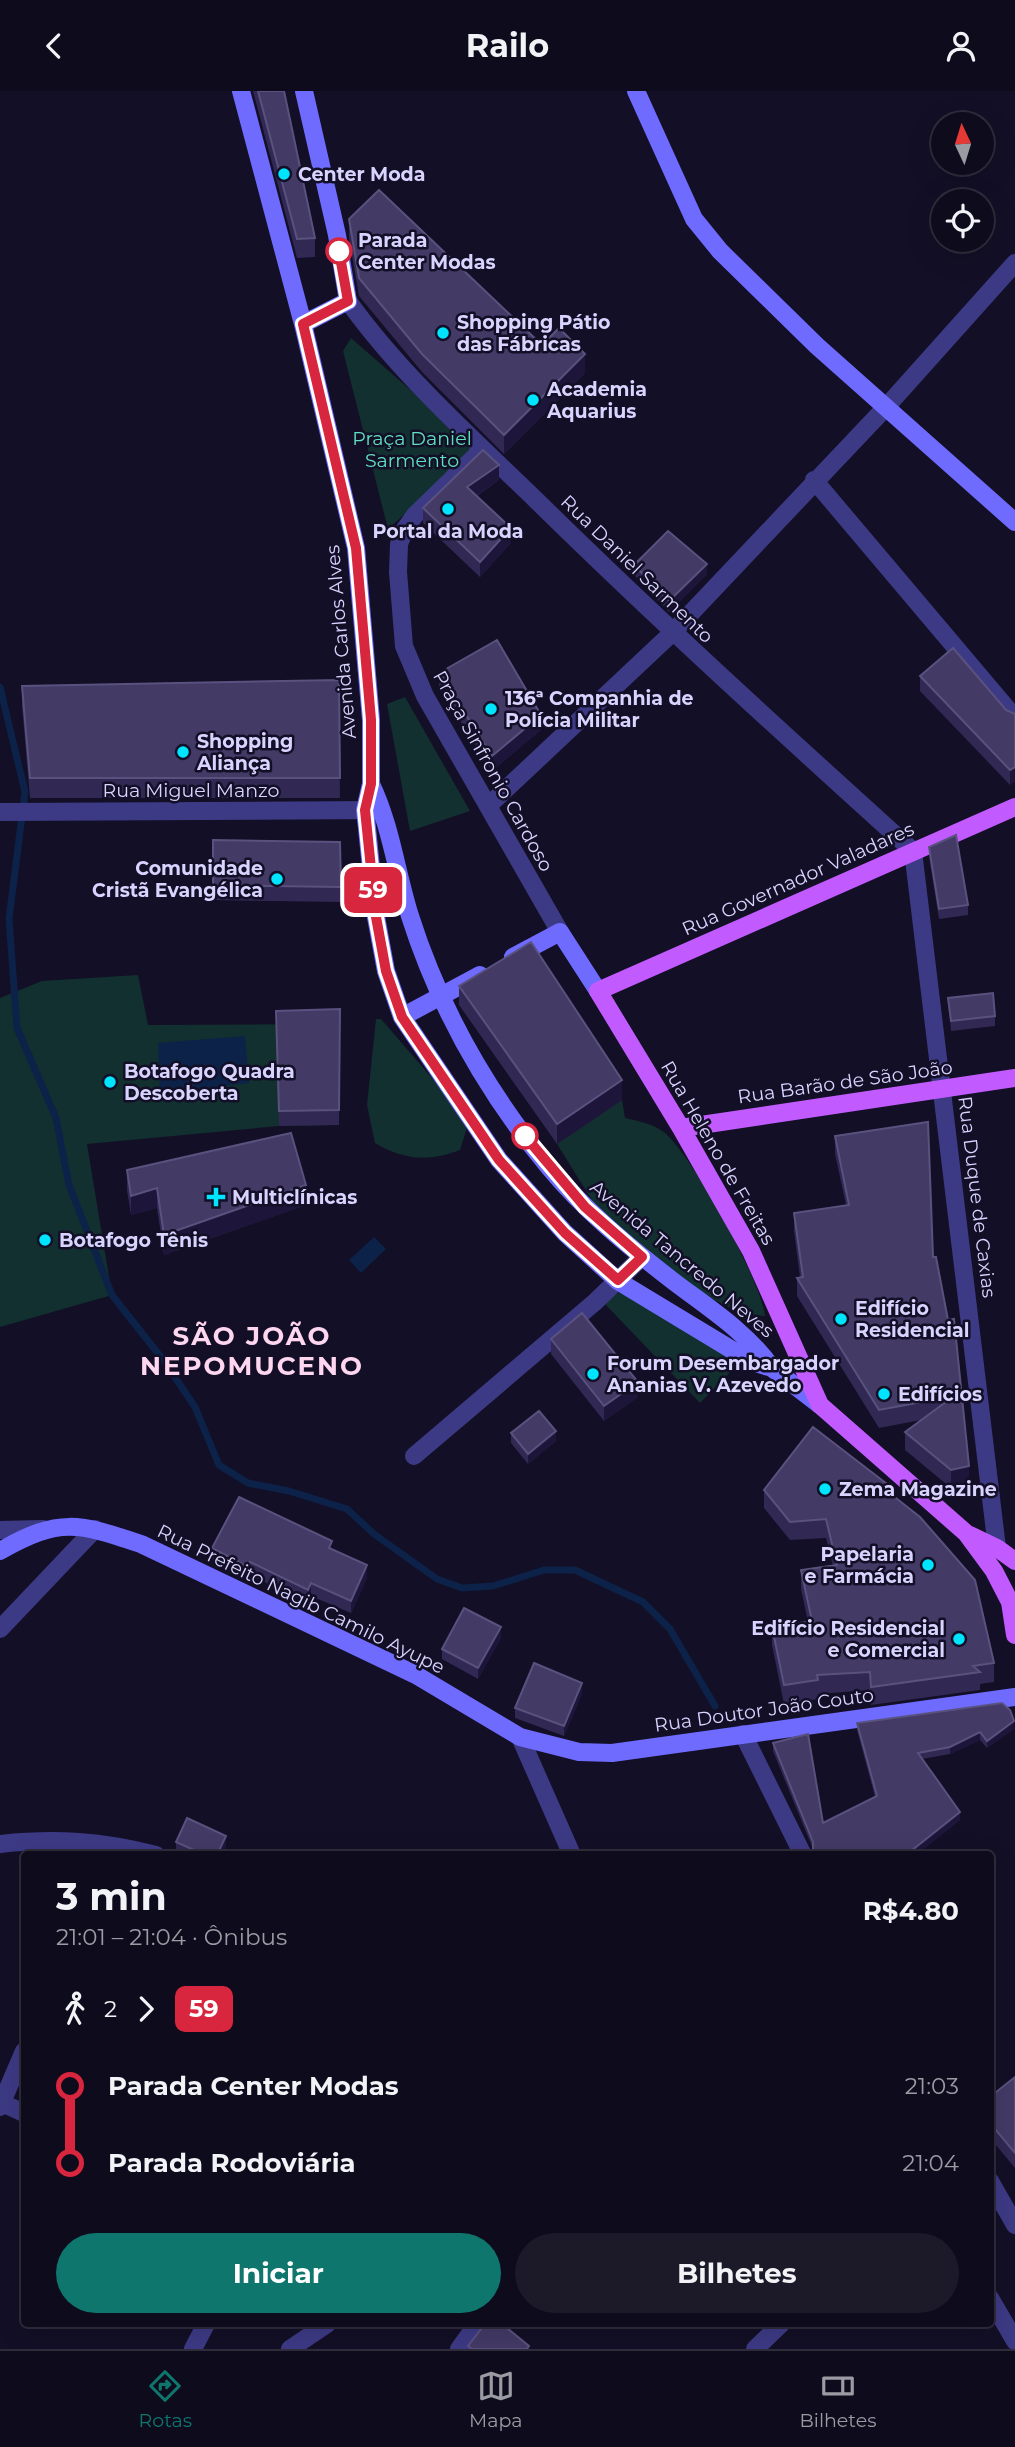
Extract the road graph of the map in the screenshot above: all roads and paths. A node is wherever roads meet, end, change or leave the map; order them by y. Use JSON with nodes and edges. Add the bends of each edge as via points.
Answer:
{"nodes":[{"id":1,"x":241,"y":91,"type":"edge"},
{"id":2,"x":304,"y":91,"type":"edge"},
{"id":3,"x":636,"y":91,"type":"edge"},
{"id":4,"x":1015,"y":263,"type":"edge"},
{"id":5,"x":348,"y":301,"type":"junction"},
{"id":6,"x":303,"y":324,"type":"junction"},
{"id":7,"x":887,"y":406,"type":"junction"},
{"id":8,"x":483,"y":449,"type":"junction"},
{"id":9,"x":814,"y":480,"type":"junction"},
{"id":10,"x":1015,"y":522,"type":"edge"},
{"id":11,"x":672,"y":633,"type":"junction"},
{"id":12,"x":1015,"y":718,"type":"edge"},
{"id":13,"x":488,"y":806,"type":"junction"},
{"id":14,"x":1015,"y":807,"type":"edge"},
{"id":15,"x":374,"y":810,"type":"junction"},
{"id":16,"x":1,"y":812,"type":"edge"},
{"id":17,"x":913,"y":851,"type":"junction"},
{"id":18,"x":560,"y":932,"type":"junction"},
{"id":19,"x":598,"y":991,"type":"junction"},
{"id":20,"x":439,"y":997,"type":"junction"},
{"id":21,"x":402,"y":1017,"type":"junction"},
{"id":22,"x":1015,"y":1078,"type":"edge"},
{"id":23,"x":942,"y":1089,"type":"junction"},
{"id":24,"x":681,"y":1128,"type":"junction"},
{"id":25,"x":642,"y":1257,"type":"junction"},
{"id":26,"x":618,"y":1280,"type":"junction"},
{"id":27,"x":772,"y":1369,"type":"junction"},
{"id":28,"x":820,"y":1405,"type":"junction"},
{"id":29,"x":414,"y":1456,"type":"dead end"},
{"id":30,"x":43,"y":1529,"type":"junction"},
{"id":31,"x":95,"y":1529,"type":"junction"},
{"id":32,"x":0,"y":1530,"type":"edge"},
{"id":33,"x":966,"y":1533,"type":"junction"},
{"id":34,"x":997,"y":1548,"type":"junction"},
{"id":35,"x":0,"y":1551,"type":"edge"},
{"id":36,"x":1015,"y":1561,"type":"edge"},
{"id":37,"x":0,"y":1629,"type":"edge"},
{"id":38,"x":1015,"y":1635,"type":"edge"},
{"id":39,"x":1015,"y":1697,"type":"edge"},
{"id":40,"x":743,"y":1734,"type":"junction"},
{"id":41,"x":520,"y":1737,"type":"junction"},
{"id":42,"x":0,"y":1844,"type":"edge"},
{"id":43,"x":102,"y":1849,"type":"edge"},
{"id":44,"x":120,"y":1851,"type":"edge"},
{"id":45,"x":570,"y":1851,"type":"edge"},
{"id":46,"x":801,"y":1851,"type":"edge"},
{"id":47,"x":21,"y":2058,"type":"edge"},
{"id":48,"x":1,"y":2105,"type":"edge"},
{"id":49,"x":21,"y":2112,"type":"edge"},
{"id":50,"x":994,"y":2188,"type":"edge"},
{"id":51,"x":1015,"y":2225,"type":"edge"},
{"id":52,"x":994,"y":2305,"type":"edge"},
{"id":53,"x":204,"y":2327,"type":"edge"},
{"id":54,"x":323,"y":2327,"type":"edge"},
{"id":55,"x":475,"y":2327,"type":"edge"},
{"id":56,"x":778,"y":2327,"type":"edge"},
{"id":57,"x":1015,"y":2341,"type":"edge"},
{"id":58,"x":193,"y":2349,"type":"edge"},
{"id":59,"x":290,"y":2349,"type":"edge"},
{"id":60,"x":459,"y":2349,"type":"edge"},
{"id":61,"x":755,"y":2349,"type":"edge"},
{"id":62,"x":1003,"y":2349,"type":"edge"}],
"edges":[{"from":1,"to":6,"type":"main road","name":"Avenida Carlos Alves"},
{"from":2,"to":5,"type":"main road"},
{"from":3,"to":7,"type":"main road","via":[[694,219],[753,286]]},
{"from":4,"to":7,"type":"street"},
{"from":5,"to":6,"type":"main road"},
{"from":5,"to":8,"type":"street","name":"Rua Daniel Sarmento","via":[[369,330]]},
{"from":6,"to":15,"type":"main road","name":"Avenida Carlos Alves","via":[[356,548]]},
{"from":7,"to":9,"type":"street"},
{"from":7,"to":10,"type":"main road"},
{"from":8,"to":11,"type":"street","name":"Rua Daniel Sarmento"},
{"from":8,"to":13,"type":"street","name":"Praça Sinfronio Cardoso","via":[[415,515],[399,544],[398,572],[404,646],[411,668]]},
{"from":9,"to":11,"type":"street"},
{"from":9,"to":12,"type":"street"},
{"from":11,"to":13,"type":"street"},
{"from":11,"to":17,"type":"street","name":"Rua Daniel Sarmento"},
{"from":13,"to":18,"type":"street","name":"Praça Sinfronio Cardoso"},
{"from":14,"to":17,"type":"main road","name":"Rua Governador Valadares"},
{"from":15,"to":16,"type":"street","name":"Rua Miguel Manzo"},
{"from":15,"to":20,"type":"main road","name":"Avenida Tancredo Neves"},
{"from":15,"to":21,"type":"main road","name":"Avenida Tancredo Neves","via":[[376,917],[386,971]]},
{"from":17,"to":19,"type":"main road","name":"Rua Governador Valadares"},
{"from":17,"to":23,"type":"street","name":"Rua Duque de Caxias"},
{"from":18,"to":19,"type":"main road","name":"Rua Heleno de Freitas"},
{"from":18,"to":20,"type":"main road"},
{"from":19,"to":24,"type":"main road","name":"Rua Heleno de Freitas"},
{"from":20,"to":21,"type":"main road"},
{"from":20,"to":25,"type":"main road","name":"Avenida Tancredo Neves","via":[[503,1103],[548,1166],[585,1207]]},
{"from":21,"to":26,"type":"main road","name":"Avenida Tancredo Neves","via":[[499,1160],[565,1233]]},
{"from":22,"to":23,"type":"main road","name":"Rua Barão de São João"},
{"from":23,"to":24,"type":"main road","name":"Rua Barão de São João"},
{"from":23,"to":34,"type":"street","name":"Rua Duque de Caxias"},
{"from":24,"to":28,"type":"main road","name":"Rua Heleno de Freitas","via":[[751,1251]]},
{"from":25,"to":26,"type":"street"},
{"from":25,"to":27,"type":"main road","name":"Avenida Tancredo Neves","via":[[727,1322],[761,1352]]},
{"from":26,"to":27,"type":"main road","name":"Avenida Tancredo Neves","via":[[752,1362]]},
{"from":26,"to":29,"type":"street"},
{"from":27,"to":28,"type":"main road","name":"Avenida Tancredo Neves"},
{"from":28,"to":33,"type":"main road","name":"Avenida Tancredo Neves"},
{"from":30,"to":31,"type":"main road","name":"Rua Prefeito Nagib Camilo Ayupe"},
{"from":30,"to":32,"type":"street"},
{"from":30,"to":35,"type":"main road"},
{"from":31,"to":37,"type":"street"},
{"from":31,"to":41,"type":"main road","name":"Rua Prefeito Nagib Camilo Ayupe","via":[[141,1544],[416,1675]]},
{"from":33,"to":34,"type":"main road"},
{"from":33,"to":38,"type":"main road","via":[[1010,1602]]},
{"from":34,"to":36,"type":"main road"},
{"from":39,"to":40,"type":"main road","name":"Rua Doutor João Couto"},
{"from":40,"to":41,"type":"main road","name":"Rua Doutor João Couto","via":[[612,1753],[579,1752]]},
{"from":40,"to":46,"type":"street"},
{"from":41,"to":45,"type":"street"},
{"from":42,"to":43,"type":"street","via":[[37,1840]]},
{"from":43,"to":44,"type":"street"},
{"from":47,"to":48,"type":"street"},
{"from":48,"to":49,"type":"street"},
{"from":50,"to":51,"type":"street"},
{"from":52,"to":57,"type":"street"},
{"from":53,"to":58,"type":"street"},
{"from":54,"to":59,"type":"street"},
{"from":55,"to":60,"type":"street"},
{"from":56,"to":61,"type":"street"},
{"from":57,"to":62,"type":"street"}]}
